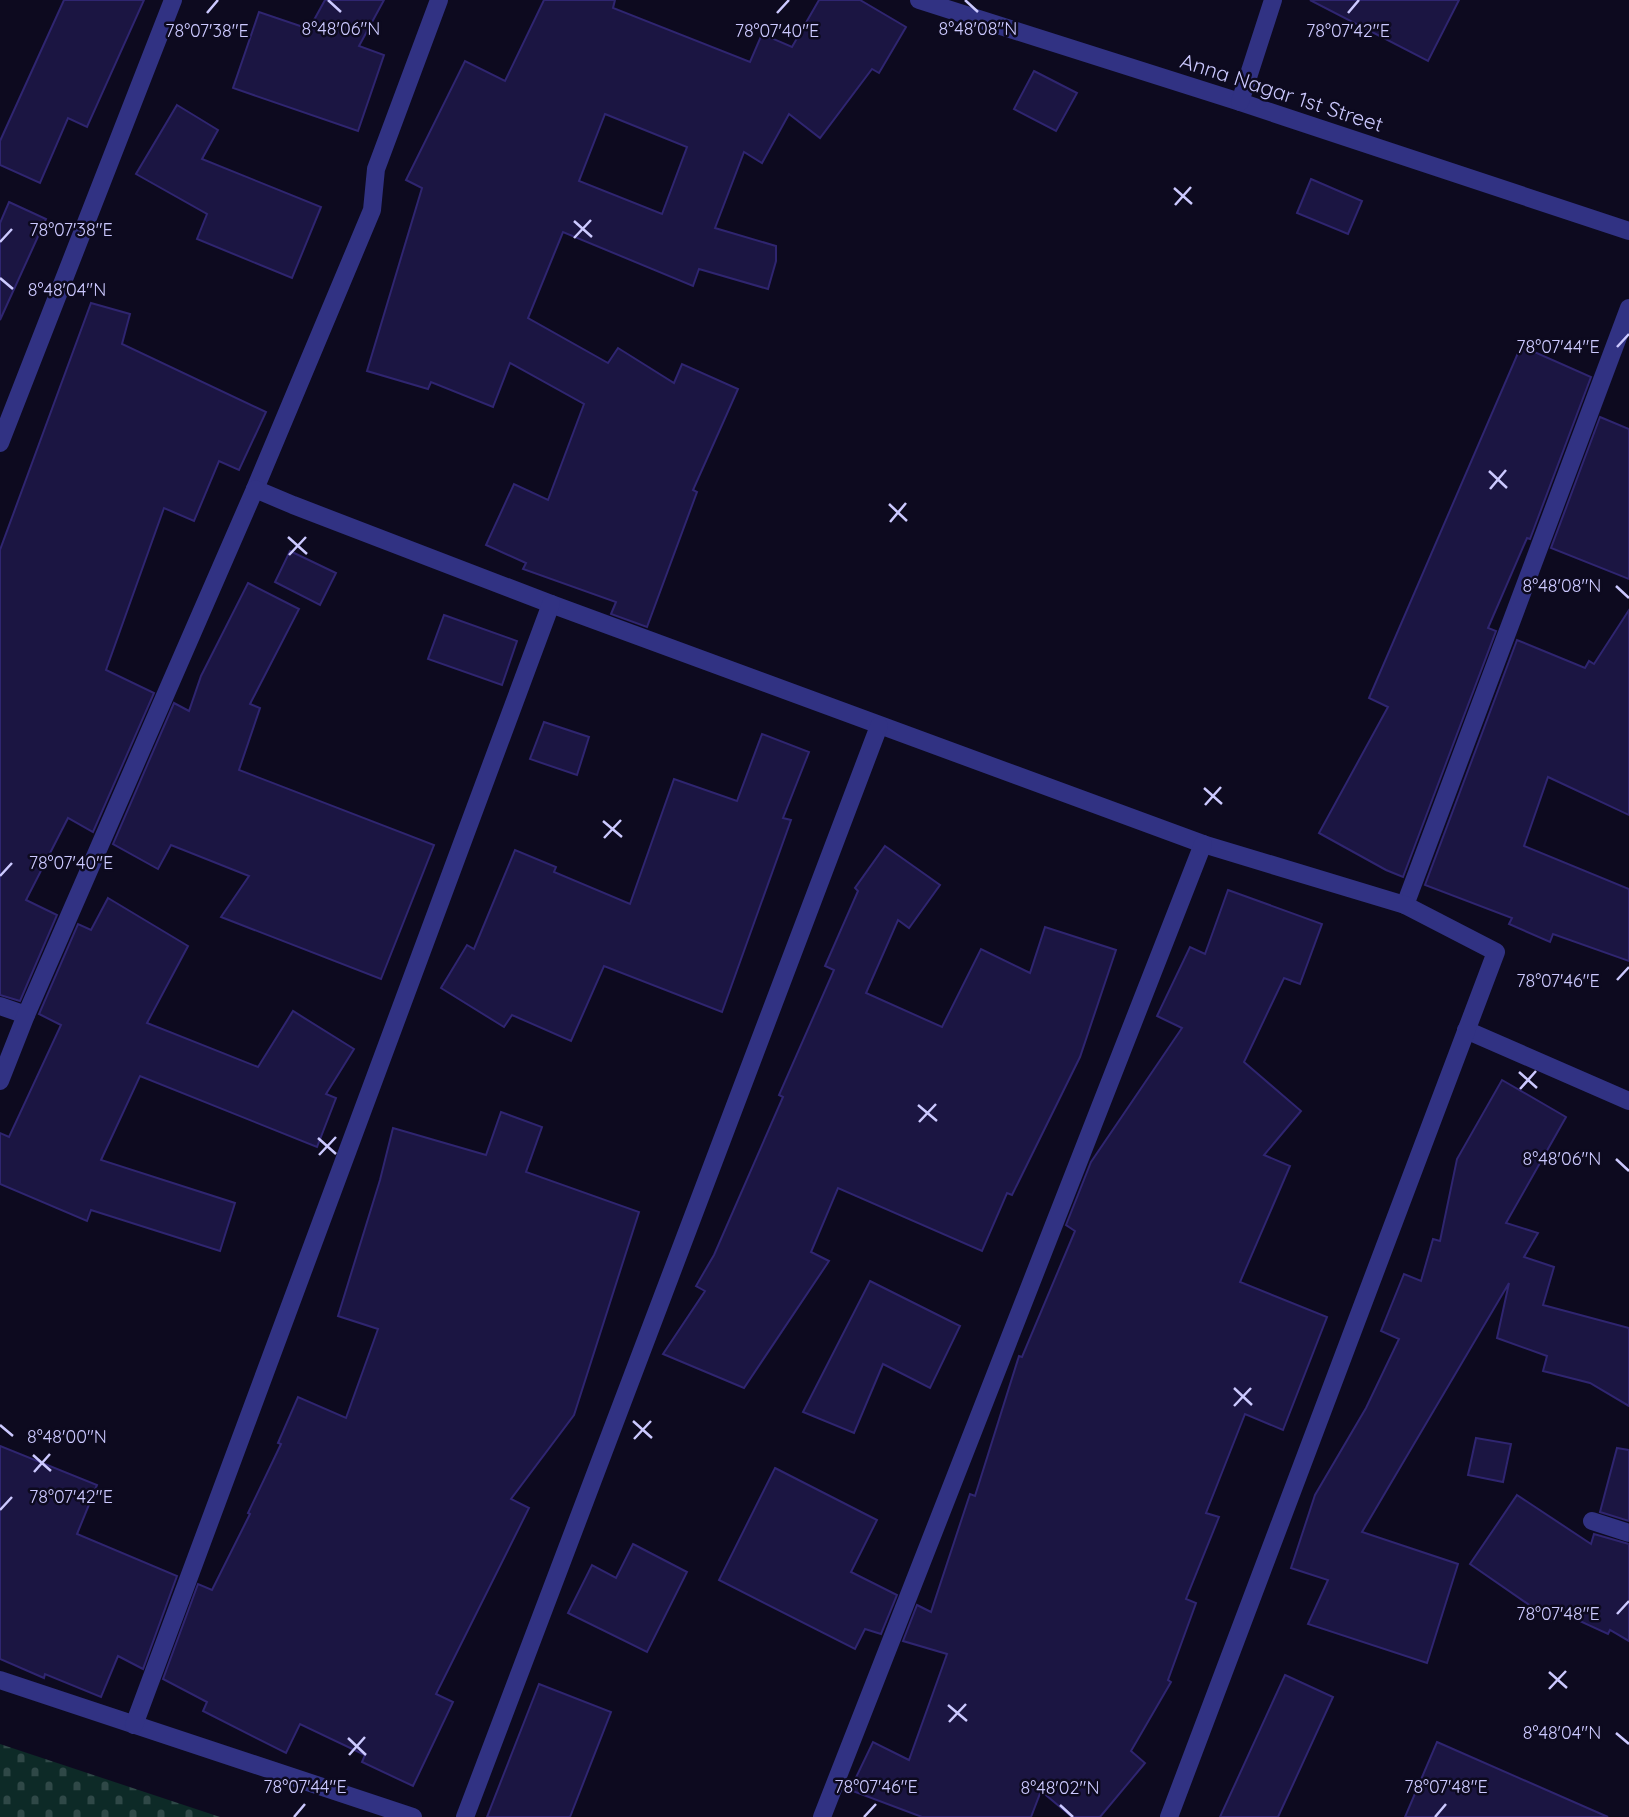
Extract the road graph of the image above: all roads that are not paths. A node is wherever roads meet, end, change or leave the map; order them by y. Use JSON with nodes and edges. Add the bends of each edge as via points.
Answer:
{"nodes":[{"id":1,"x":173,"y":0,"type":"edge"},
{"id":2,"x":439,"y":0,"type":"edge"},
{"id":3,"x":919,"y":0,"type":"edge"},
{"id":4,"x":1273,"y":0,"type":"edge"},
{"id":5,"x":1240,"y":102,"type":"junction"},
{"id":6,"x":1629,"y":231,"type":"edge"},
{"id":7,"x":1629,"y":307,"type":"edge"},
{"id":8,"x":0,"y":443,"type":"edge"},
{"id":9,"x":255,"y":489,"type":"junction"},
{"id":10,"x":551,"y":604,"type":"junction"},
{"id":11,"x":879,"y":726,"type":"junction"},
{"id":12,"x":1203,"y":844,"type":"junction"},
{"id":13,"x":1405,"y":905,"type":"junction"},
{"id":14,"x":0,"y":1006,"type":"edge"},
{"id":15,"x":26,"y":1015,"type":"junction"},
{"id":16,"x":1466,"y":1030,"type":"junction"},
{"id":17,"x":0,"y":1081,"type":"edge"},
{"id":18,"x":1629,"y":1101,"type":"edge"},
{"id":19,"x":1592,"y":1521,"type":"dead end"},
{"id":20,"x":1629,"y":1533,"type":"edge"},
{"id":21,"x":0,"y":1680,"type":"edge"},
{"id":22,"x":134,"y":1725,"type":"junction"},
{"id":23,"x":413,"y":1817,"type":"edge"},
{"id":24,"x":466,"y":1817,"type":"edge"},
{"id":25,"x":821,"y":1817,"type":"edge"},
{"id":26,"x":1169,"y":1817,"type":"edge"}],
"edges":[{"from":1,"to":8,"type":"street"},
{"from":2,"to":9,"type":"street","via":[[376,169],[372,209]]},
{"from":3,"to":5,"type":"street","name":"Anna Nagar 1st Street"},
{"from":4,"to":5,"type":"street"},
{"from":5,"to":6,"type":"street","name":"Anna Nagar 1st Street"},
{"from":7,"to":13,"type":"street"},
{"from":9,"to":10,"type":"street"},
{"from":9,"to":15,"type":"street"},
{"from":10,"to":11,"type":"street"},
{"from":10,"to":22,"type":"street"},
{"from":11,"to":12,"type":"street"},
{"from":11,"to":24,"type":"street"},
{"from":12,"to":13,"type":"street"},
{"from":12,"to":25,"type":"street"},
{"from":13,"to":16,"type":"street","via":[[1496,952]]},
{"from":14,"to":15,"type":"street"},
{"from":15,"to":17,"type":"street"},
{"from":16,"to":18,"type":"street"},
{"from":16,"to":26,"type":"street"},
{"from":19,"to":20,"type":"street"},
{"from":21,"to":22,"type":"street"},
{"from":22,"to":23,"type":"street"}]}
